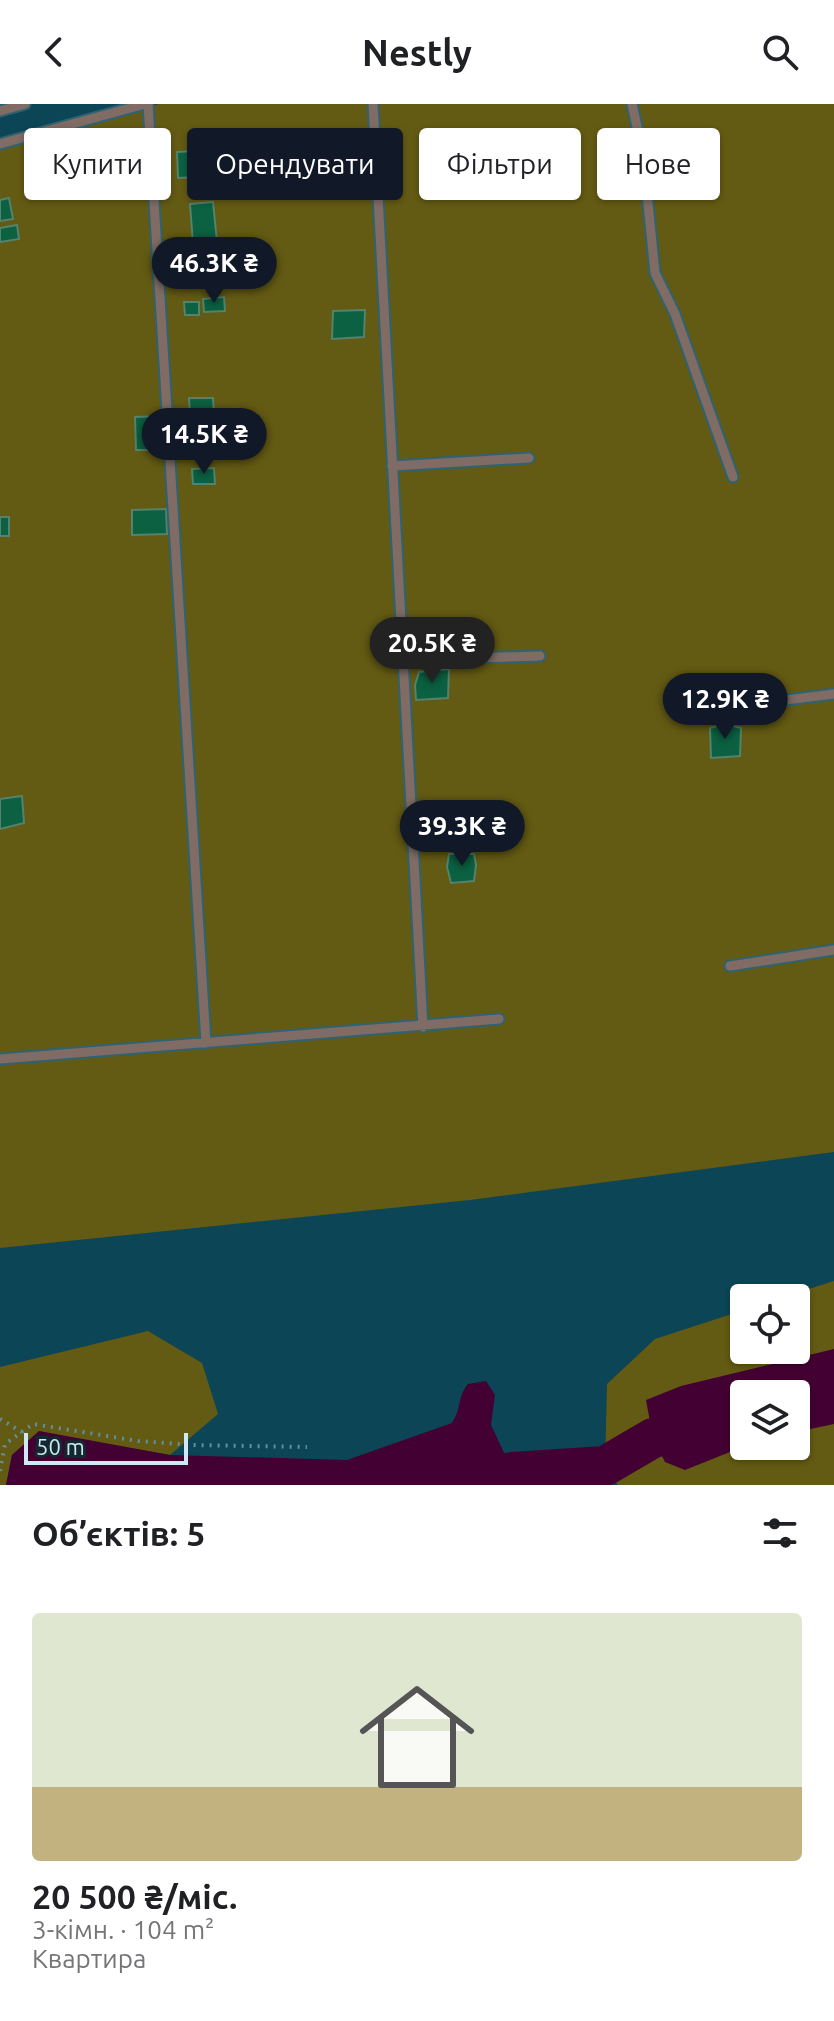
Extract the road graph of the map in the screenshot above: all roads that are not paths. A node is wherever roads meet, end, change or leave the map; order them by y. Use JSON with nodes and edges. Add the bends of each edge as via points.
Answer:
{"nodes":[{"id":1,"x":25,"y":104,"type":"edge"},
{"id":2,"x":146,"y":104,"type":"edge"},
{"id":3,"x":373,"y":104,"type":"edge"},
{"id":4,"x":632,"y":104,"type":"edge"},
{"id":5,"x":0,"y":111,"type":"edge"},
{"id":6,"x":0,"y":144,"type":"edge"},
{"id":7,"x":529,"y":458,"type":"dead end"},
{"id":8,"x":392,"y":466,"type":"junction"},
{"id":9,"x":733,"y":477,"type":"dead end"},
{"id":10,"x":540,"y":656,"type":"dead end"},
{"id":11,"x":403,"y":660,"type":"junction"},
{"id":12,"x":834,"y":694,"type":"edge"},
{"id":13,"x":731,"y":707,"type":"dead end"},
{"id":14,"x":834,"y":950,"type":"edge"},
{"id":15,"x":730,"y":966,"type":"dead end"},
{"id":16,"x":499,"y":1019,"type":"dead end"},
{"id":17,"x":423,"y":1027,"type":"junction"},
{"id":18,"x":206,"y":1043,"type":"junction"},
{"id":19,"x":0,"y":1059,"type":"edge"}],
"edges":[{"from":1,"to":5,"type":"lane"},
{"from":2,"to":6,"type":"lane"},
{"from":2,"to":18,"type":"lane"},
{"from":3,"to":8,"type":"lane"},
{"from":4,"to":9,"type":"lane","via":[[643,154],[655,273],[675,314]]},
{"from":7,"to":8,"type":"lane"},
{"from":8,"to":11,"type":"lane"},
{"from":10,"to":11,"type":"lane"},
{"from":11,"to":17,"type":"lane"},
{"from":12,"to":13,"type":"lane"},
{"from":14,"to":15,"type":"lane"},
{"from":16,"to":17,"type":"lane"},
{"from":17,"to":18,"type":"lane"},
{"from":18,"to":19,"type":"lane"}]}
